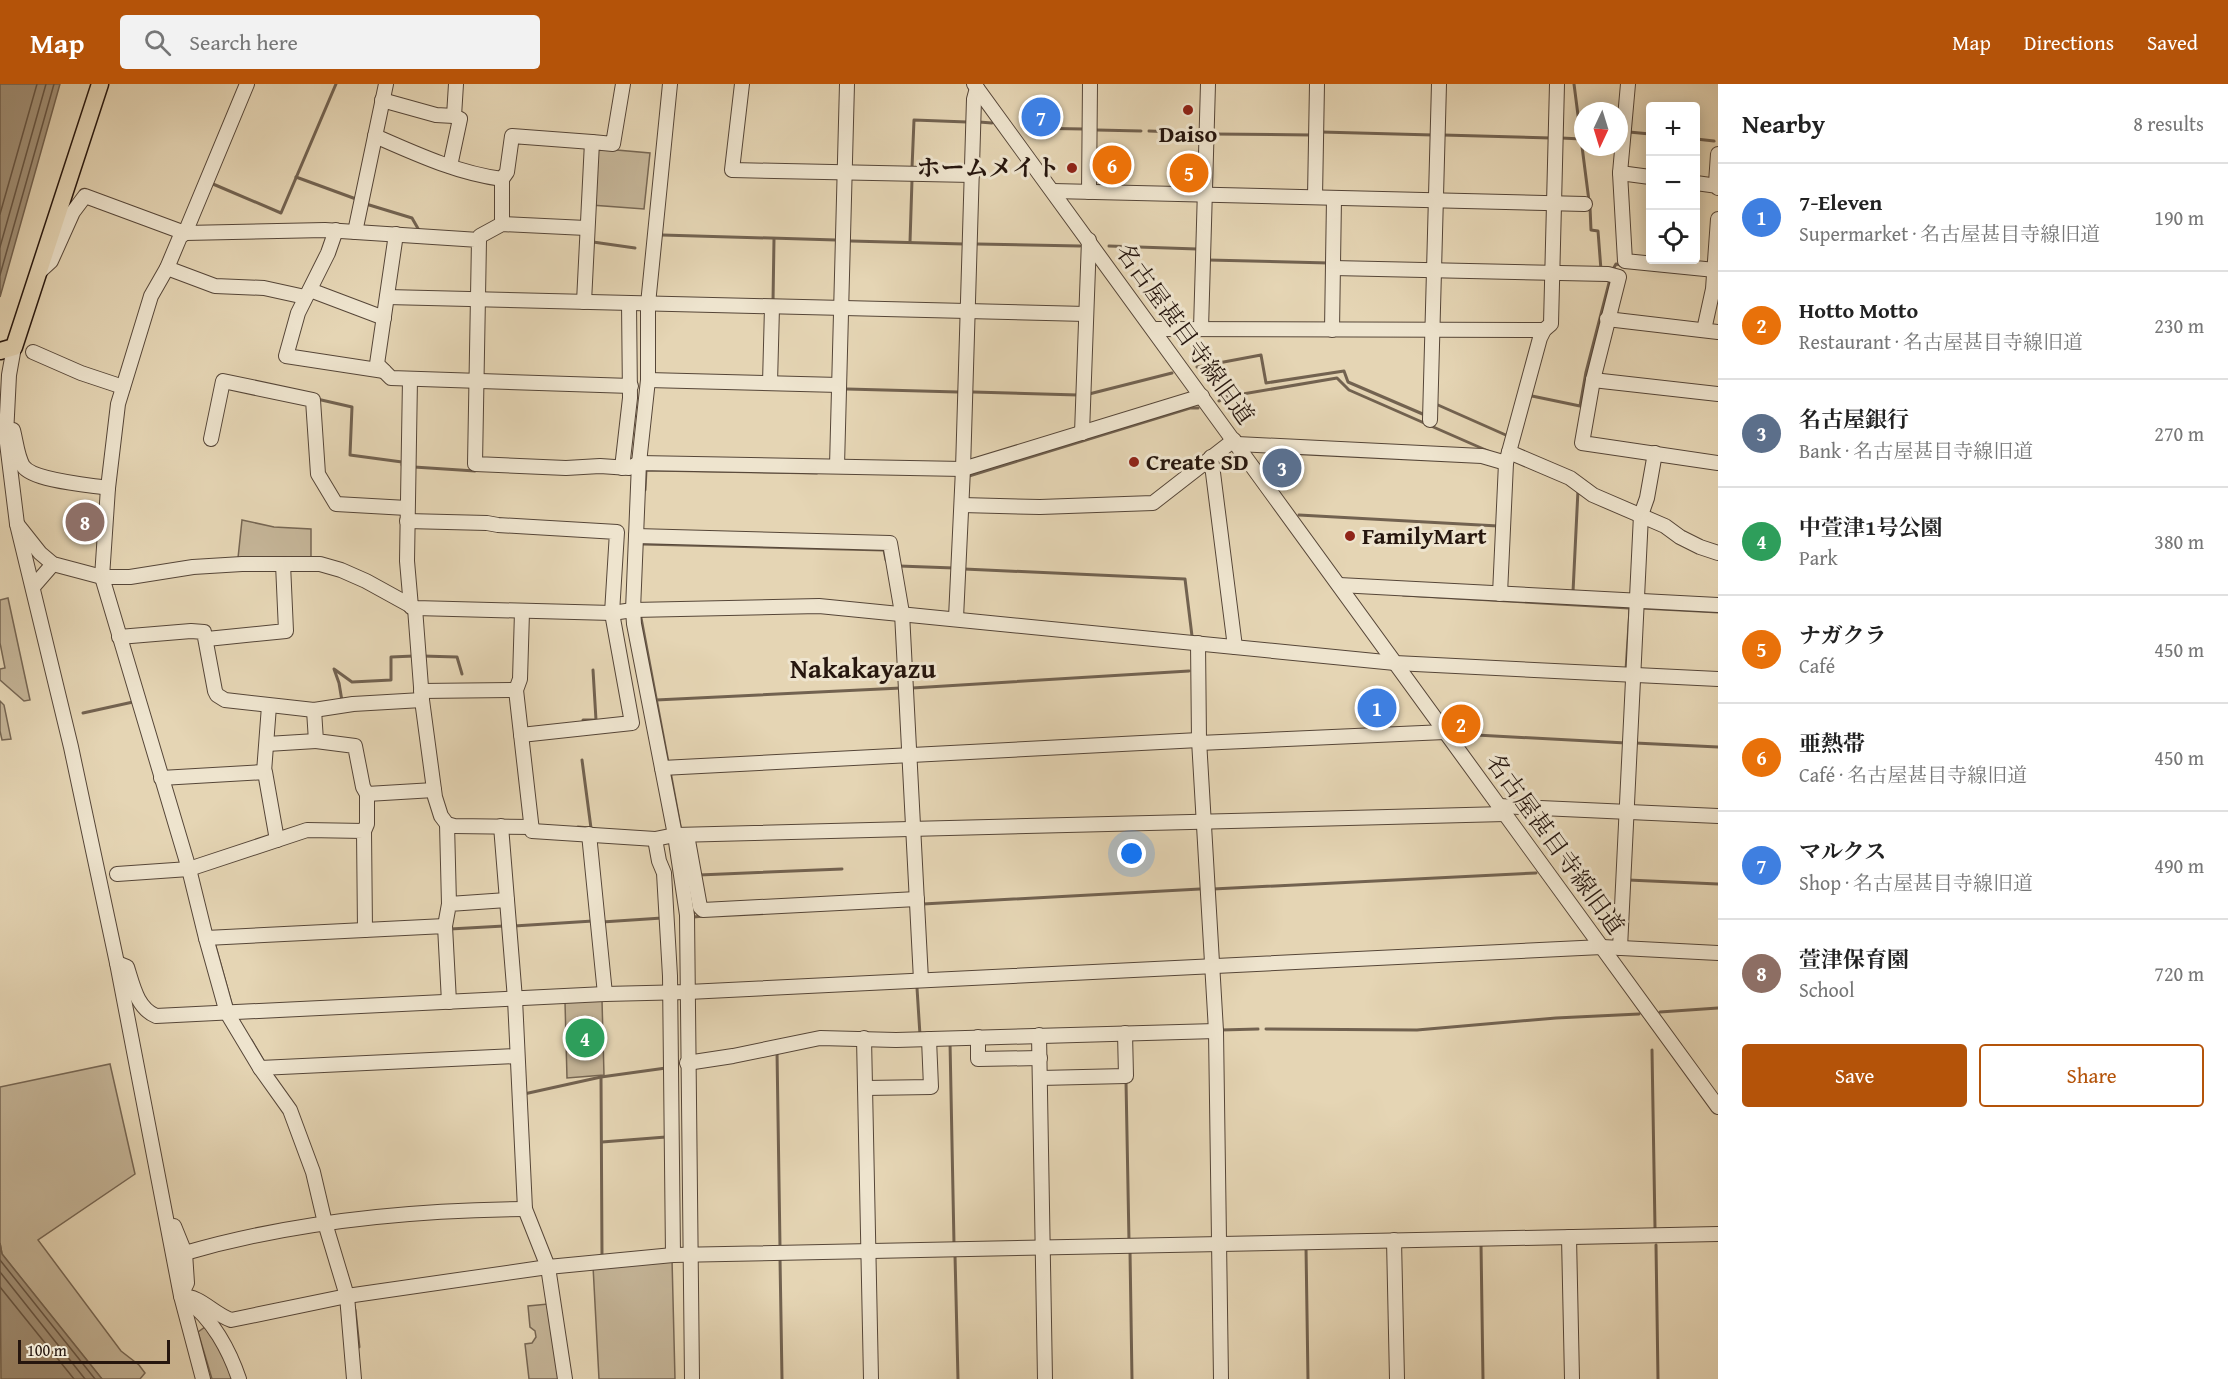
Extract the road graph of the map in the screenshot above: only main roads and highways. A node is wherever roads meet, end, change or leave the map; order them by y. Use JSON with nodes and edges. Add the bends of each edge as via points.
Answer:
{"nodes":[{"id":1,"x":100,"y":84,"type":"edge"},
{"id":2,"x":6,"y":349,"type":"edge"}],
"edges":[{"from":1,"to":2,"type":"main road","via":[[39,273]]}]}
